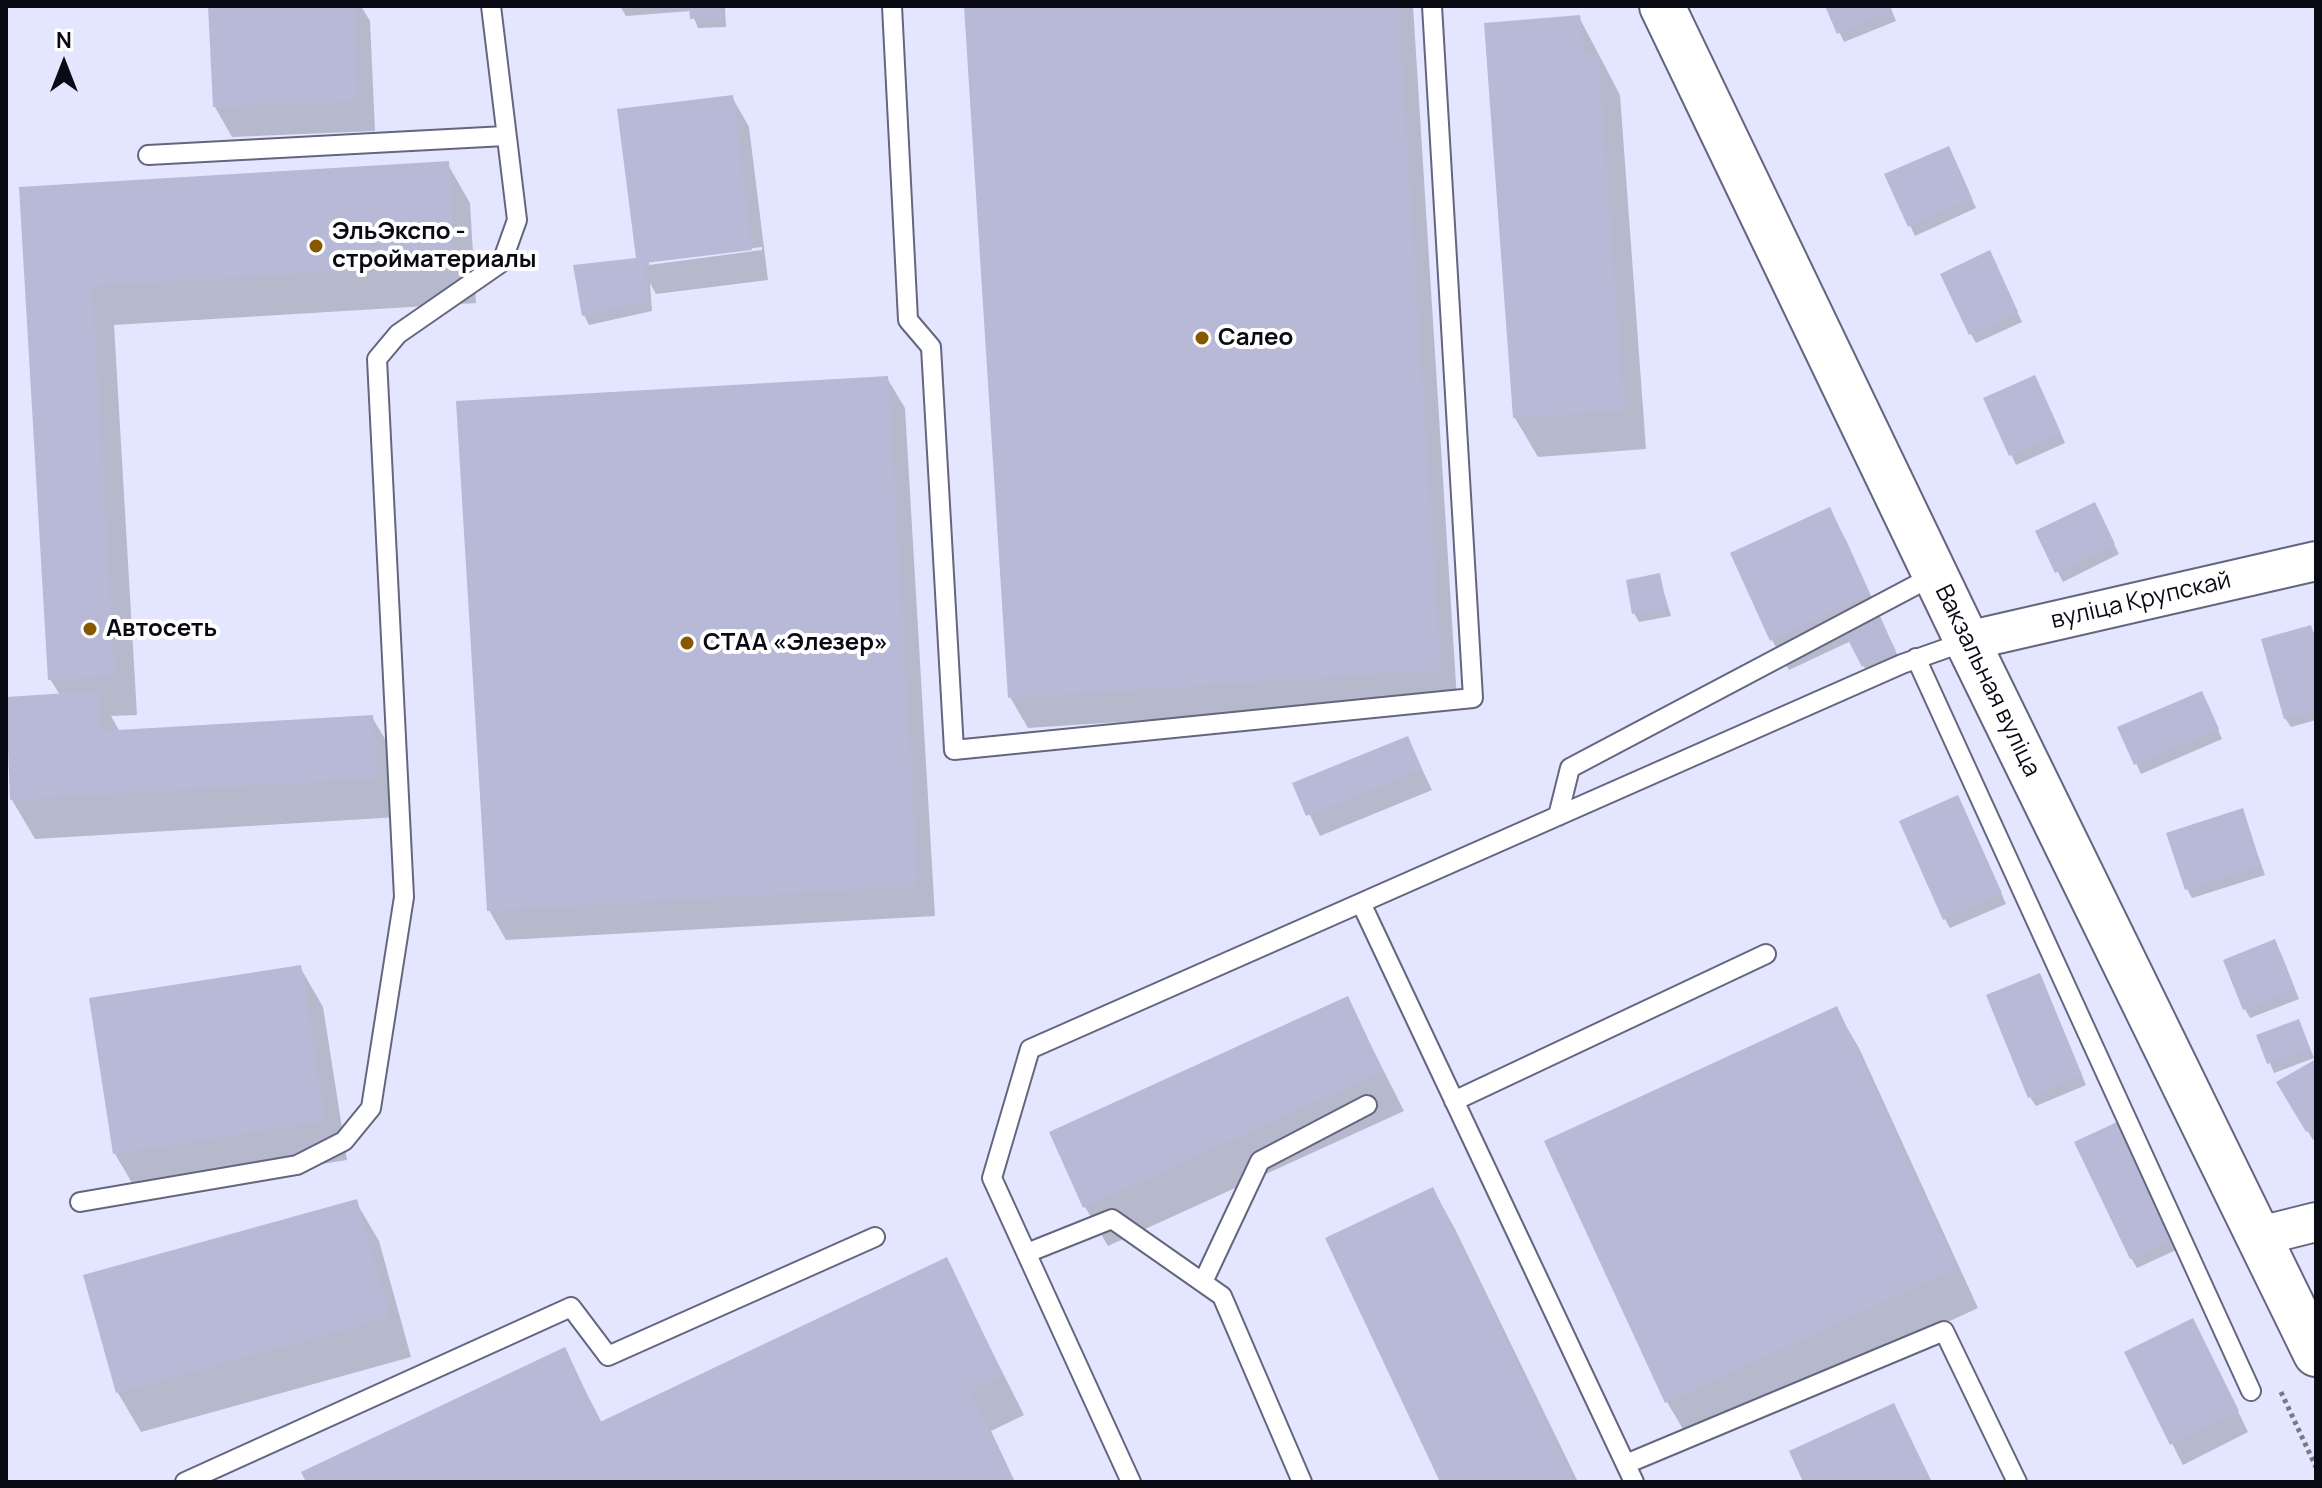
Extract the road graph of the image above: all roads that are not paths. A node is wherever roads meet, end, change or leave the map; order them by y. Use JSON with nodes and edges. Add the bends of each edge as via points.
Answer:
{"nodes":[{"id":1,"x":491,"y":6,"type":"edge"},
{"id":2,"x":892,"y":6,"type":"edge"},
{"id":3,"x":1432,"y":6,"type":"edge"},
{"id":4,"x":1662,"y":6,"type":"edge"},
{"id":5,"x":505,"y":136,"type":"junction"},
{"id":6,"x":148,"y":155,"type":"dead end"},
{"id":7,"x":2316,"y":561,"type":"edge"},
{"id":8,"x":1935,"y":575,"type":"junction"},
{"id":9,"x":1967,"y":641,"type":"junction"},
{"id":10,"x":1916,"y":658,"type":"junction"},
{"id":11,"x":1558,"y":816,"type":"junction"},
{"id":12,"x":1361,"y":903,"type":"junction"},
{"id":13,"x":1766,"y":954,"type":"dead end"},
{"id":14,"x":1454,"y":1101,"type":"junction"},
{"id":15,"x":1367,"y":1105,"type":"dead end"},
{"id":16,"x":80,"y":1202,"type":"dead end"},
{"id":17,"x":2316,"y":1222,"type":"edge"},
{"id":18,"x":2260,"y":1236,"type":"junction"},
{"id":19,"x":875,"y":1237,"type":"dead end"},
{"id":20,"x":1027,"y":1253,"type":"junction"},
{"id":21,"x":1203,"y":1282,"type":"junction"},
{"id":22,"x":2316,"y":1354,"type":"edge"},
{"id":23,"x":2251,"y":1391,"type":"dead end"},
{"id":24,"x":1626,"y":1464,"type":"junction"},
{"id":25,"x":185,"y":1482,"type":"edge"},
{"id":26,"x":1131,"y":1482,"type":"edge"},
{"id":27,"x":1302,"y":1482,"type":"edge"},
{"id":28,"x":1634,"y":1482,"type":"edge"},
{"id":29,"x":2017,"y":1482,"type":"edge"}],
"edges":[{"from":1,"to":5,"type":"lane"},
{"from":2,"to":3,"type":"lane","via":[[908,320],[931,347],[954,750],[1473,698]]},
{"from":4,"to":8,"type":"street","name":"Вакзальная вуліца"},
{"from":5,"to":6,"type":"lane"},
{"from":5,"to":16,"type":"lane","via":[[517,220],[502,262],[398,334],[377,359],[404,897],[371,1108],[344,1141],[297,1165]]},
{"from":7,"to":9,"type":"street","name":"вуліца Крупскай"},
{"from":8,"to":9,"type":"street","name":"Вакзальная вуліца"},
{"from":8,"to":11,"type":"lane","via":[[1570,768]]},
{"from":9,"to":10,"type":"lane"},
{"from":9,"to":18,"type":"street","name":"Вакзальная вуліца"},
{"from":10,"to":11,"type":"lane"},
{"from":10,"to":23,"type":"lane"},
{"from":11,"to":12,"type":"lane"},
{"from":12,"to":14,"type":"lane"},
{"from":12,"to":20,"type":"lane","via":[[1030,1049],[992,1178]]},
{"from":13,"to":14,"type":"lane"},
{"from":14,"to":24,"type":"lane"},
{"from":15,"to":21,"type":"lane","via":[[1260,1161]]},
{"from":17,"to":18,"type":"street"},
{"from":18,"to":22,"type":"street","name":"Вакзальная вуліца"},
{"from":19,"to":25,"type":"lane","via":[[608,1356],[571,1307]]},
{"from":20,"to":21,"type":"lane","via":[[1112,1219]]},
{"from":20,"to":26,"type":"lane"},
{"from":21,"to":27,"type":"lane","via":[[1222,1296]]},
{"from":24,"to":28,"type":"lane"},
{"from":24,"to":29,"type":"lane","via":[[1944,1331]]}]}
